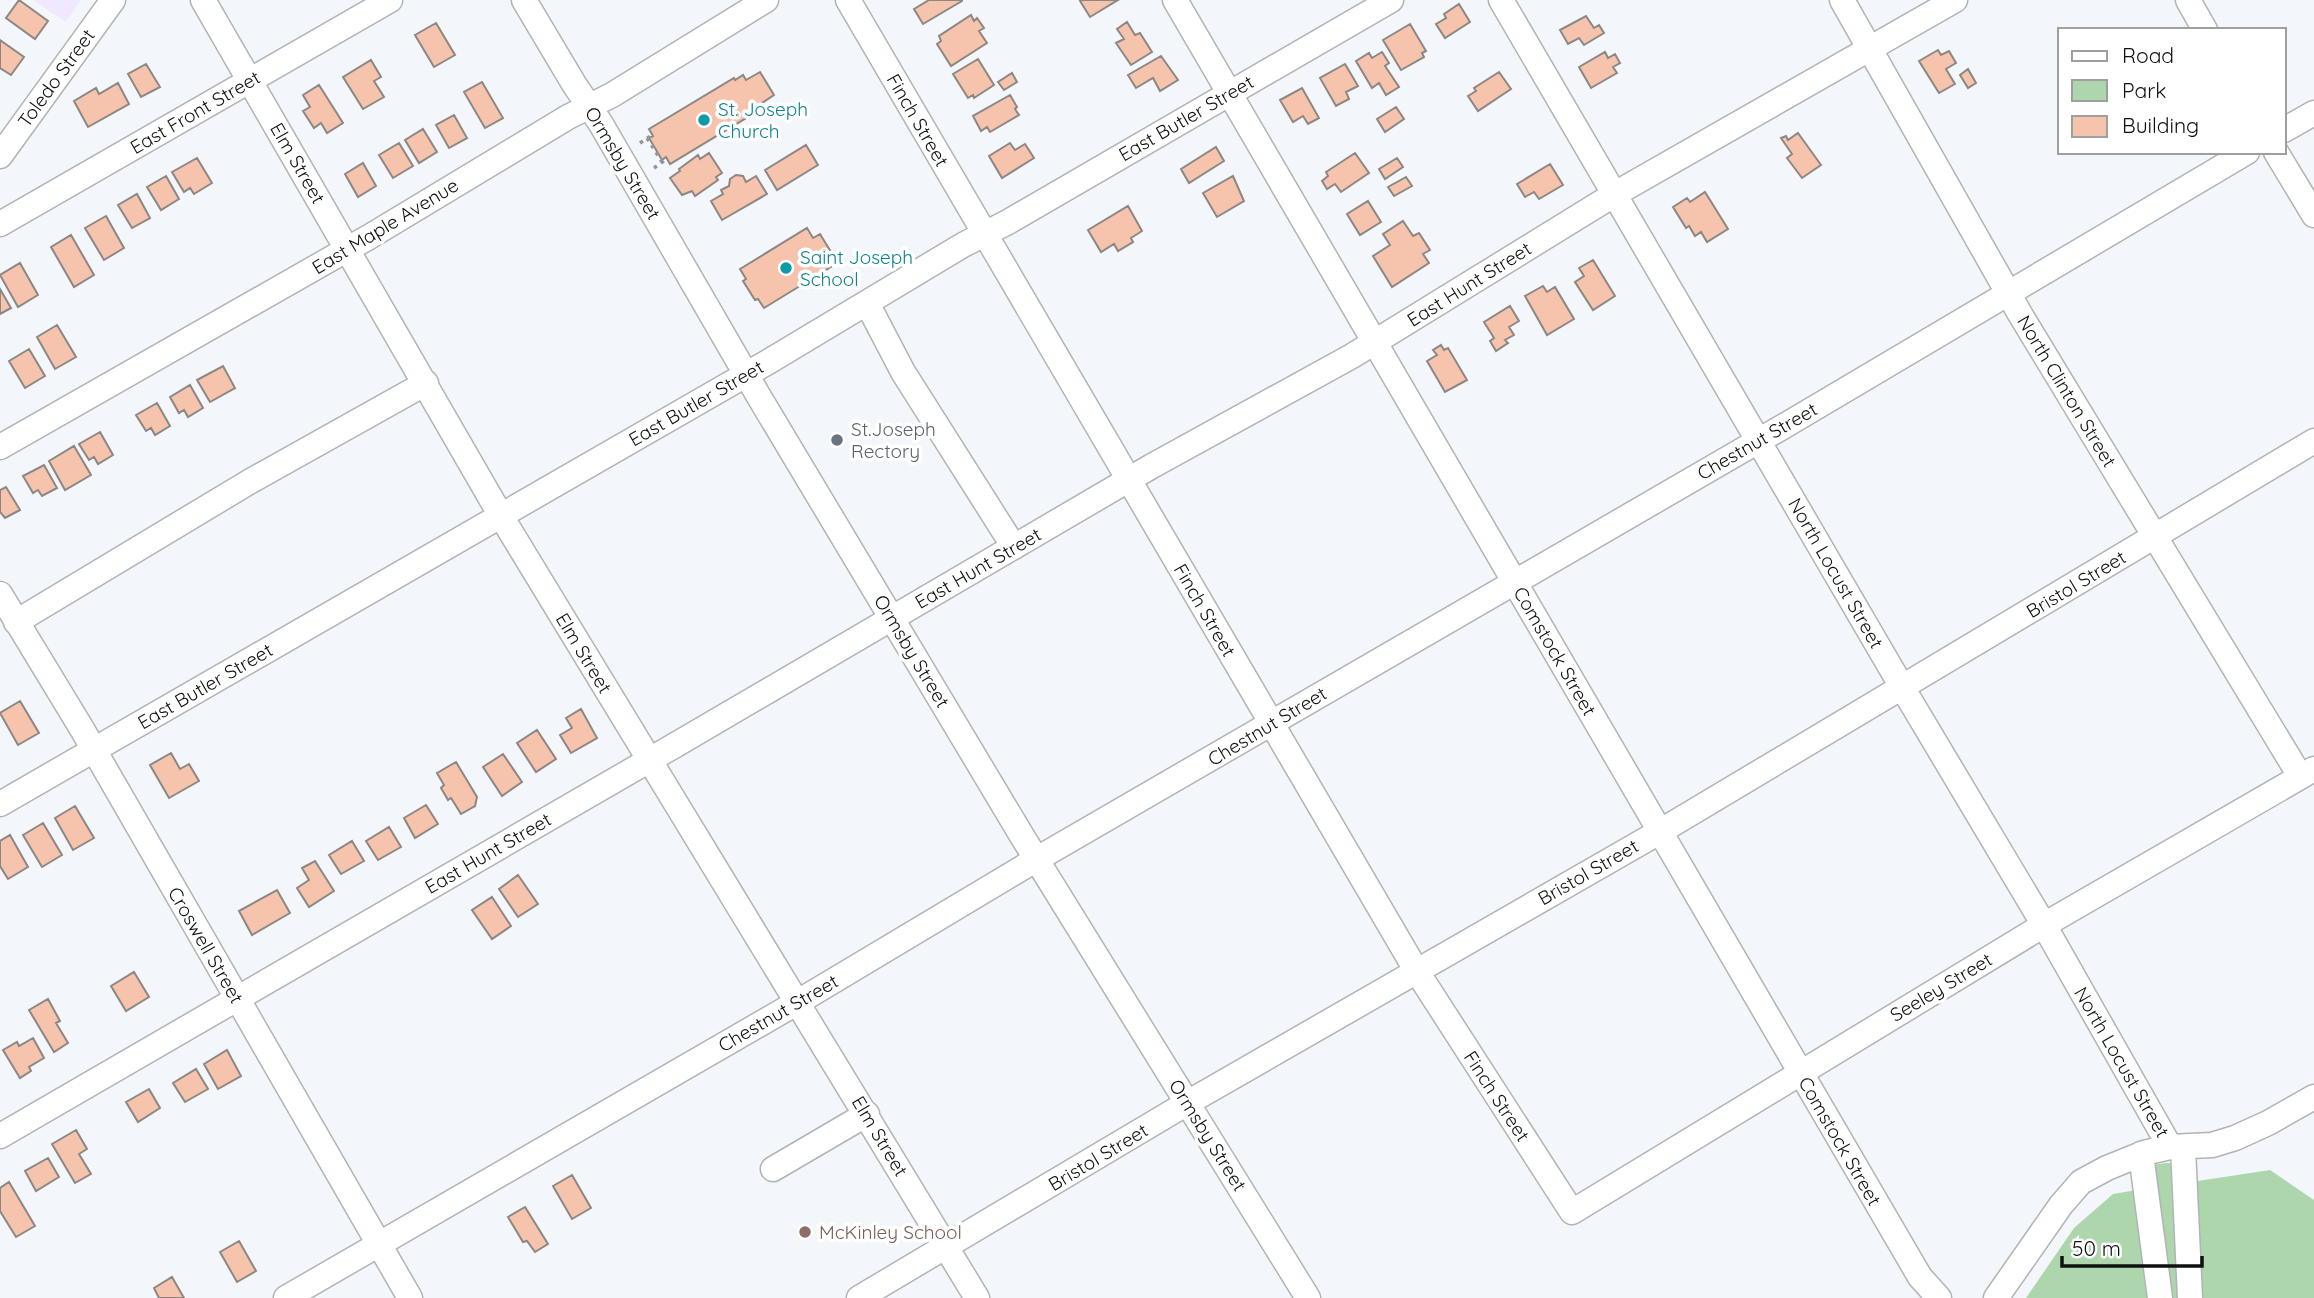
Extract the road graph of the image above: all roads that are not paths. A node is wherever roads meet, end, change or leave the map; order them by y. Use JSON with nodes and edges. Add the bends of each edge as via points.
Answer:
{"nodes":[{"id":1,"x":113,"y":0,"type":"edge"},
{"id":2,"x":203,"y":0,"type":"edge"},
{"id":3,"x":390,"y":0,"type":"edge"},
{"id":4,"x":524,"y":0,"type":"edge"},
{"id":5,"x":766,"y":0,"type":"edge"},
{"id":6,"x":848,"y":0,"type":"edge"},
{"id":7,"x":1175,"y":0,"type":"edge"},
{"id":8,"x":1391,"y":0,"type":"edge"},
{"id":9,"x":1501,"y":0,"type":"edge"},
{"id":10,"x":1842,"y":0,"type":"edge"},
{"id":11,"x":1955,"y":0,"type":"edge"},
{"id":12,"x":2188,"y":0,"type":"edge"},
{"id":13,"x":2204,"y":28,"type":"edge"},
{"id":14,"x":1869,"y":47,"type":"junction"},
{"id":15,"x":250,"y":80,"type":"junction"},
{"id":16,"x":1229,"y":93,"type":"junction"},
{"id":17,"x":590,"y":106,"type":"junction"},
{"id":18,"x":2314,"y":113,"type":"edge"},
{"id":19,"x":2286,"y":129,"type":"edge"},
{"id":20,"x":2244,"y":154,"type":"edge"},
{"id":21,"x":2277,"y":154,"type":"edge"},
{"id":22,"x":0,"y":156,"type":"edge"},
{"id":23,"x":1615,"y":194,"type":"junction"},
{"id":24,"x":2314,"y":215,"type":"edge"},
{"id":25,"x":0,"y":224,"type":"edge"},
{"id":26,"x":986,"y":234,"type":"junction"},
{"id":27,"x":347,"y":248,"type":"junction"},
{"id":28,"x":2008,"y":293,"type":"junction"},
{"id":29,"x":867,"y":303,"type":"junction"},
{"id":30,"x":1374,"y":343,"type":"junction"},
{"id":31,"x":747,"y":373,"type":"junction"},
{"id":32,"x":426,"y":383,"type":"junction"},
{"id":33,"x":1758,"y":440,"type":"junction"},
{"id":34,"x":2314,"y":441,"type":"edge"},
{"id":35,"x":0,"y":447,"type":"edge"},
{"id":36,"x":1129,"y":481,"type":"junction"},
{"id":37,"x":501,"y":516,"type":"junction"},
{"id":38,"x":2155,"y":537,"type":"junction"},
{"id":39,"x":1014,"y":547,"type":"junction"},
{"id":40,"x":1514,"y":582,"type":"junction"},
{"id":41,"x":0,"y":594,"type":"edge"},
{"id":42,"x":893,"y":618,"type":"junction"},
{"id":43,"x":16,"y":622,"type":"junction"},
{"id":44,"x":1902,"y":687,"type":"junction"},
{"id":45,"x":1272,"y":725,"type":"junction"},
{"id":46,"x":93,"y":750,"type":"junction"},
{"id":47,"x":649,"y":761,"type":"junction"},
{"id":48,"x":2307,"y":772,"type":"edge"},
{"id":49,"x":0,"y":804,"type":"edge"},
{"id":50,"x":1661,"y":831,"type":"junction"},
{"id":51,"x":1037,"y":859,"type":"junction"},
{"id":52,"x":2044,"y":925,"type":"junction"},
{"id":53,"x":1416,"y":971,"type":"junction"},
{"id":54,"x":236,"y":998,"type":"junction"},
{"id":55,"x":798,"y":1002,"type":"junction"},
{"id":56,"x":1800,"y":1072,"type":"junction"},
{"id":57,"x":2314,"y":1097,"type":"edge"},
{"id":58,"x":1189,"y":1102,"type":"junction"},
{"id":59,"x":867,"y":1114,"type":"junction"},
{"id":60,"x":0,"y":1136,"type":"edge"},
{"id":61,"x":2176,"y":1147,"type":"junction"},
{"id":62,"x":2141,"y":1154,"type":"junction"},
{"id":63,"x":773,"y":1169,"type":"dead end"},
{"id":64,"x":1572,"y":1212,"type":"joint"},
{"id":65,"x":379,"y":1243,"type":"junction"},
{"id":66,"x":946,"y":1247,"type":"junction"},
{"id":67,"x":286,"y":1298,"type":"edge"},
{"id":68,"x":410,"y":1298,"type":"edge"},
{"id":69,"x":859,"y":1298,"type":"edge"},
{"id":70,"x":977,"y":1298,"type":"edge"},
{"id":71,"x":1308,"y":1298,"type":"edge"},
{"id":72,"x":1939,"y":1298,"type":"edge"},
{"id":73,"x":1996,"y":1298,"type":"edge"},
{"id":74,"x":2160,"y":1298,"type":"edge"},
{"id":75,"x":2190,"y":1298,"type":"edge"}],
"edges":[{"from":1,"to":22,"type":"street","name":"Toledo Street"},
{"from":2,"to":15,"type":"street","name":"Elm Street"},
{"from":3,"to":15,"type":"street","name":"East Front Street"},
{"from":4,"to":17,"type":"street","name":"Ormsby Street"},
{"from":5,"to":17,"type":"street","name":"East Maple Avenue"},
{"from":6,"to":26,"type":"street","name":"Finch Street"},
{"from":7,"to":16,"type":"street","name":"Comstock Street"},
{"from":8,"to":16,"type":"street","name":"East Butler Street"},
{"from":9,"to":23,"type":"street","name":"North Locust Street"},
{"from":10,"to":14,"type":"street","name":"North Clinton Street"},
{"from":11,"to":14,"type":"street","name":"East Hunt Street"},
{"from":12,"to":13,"type":"street"},
{"from":14,"to":23,"type":"street","name":"East Hunt Street"},
{"from":14,"to":28,"type":"street","name":"North Clinton Street"},
{"from":15,"to":25,"type":"street","name":"East Front Street"},
{"from":15,"to":27,"type":"street","name":"Elm Street"},
{"from":16,"to":26,"type":"street","name":"East Butler Street"},
{"from":16,"to":30,"type":"street","name":"Comstock Street"},
{"from":17,"to":27,"type":"street","name":"East Maple Avenue"},
{"from":17,"to":31,"type":"street","name":"Ormsby Street"},
{"from":18,"to":19,"type":"street"},
{"from":20,"to":28,"type":"street","name":"Chestnut Street"},
{"from":21,"to":24,"type":"street"},
{"from":23,"to":30,"type":"street","name":"East Hunt Street"},
{"from":23,"to":33,"type":"street","name":"North Locust Street"},
{"from":26,"to":29,"type":"street","name":"East Butler Street"},
{"from":26,"to":36,"type":"street","name":"Finch Street"},
{"from":27,"to":32,"type":"street","name":"Elm Street"},
{"from":27,"to":35,"type":"street","name":"East Maple Avenue"},
{"from":28,"to":33,"type":"street","name":"Chestnut Street"},
{"from":28,"to":38,"type":"street","name":"North Clinton Street"},
{"from":29,"to":31,"type":"street","name":"East Butler Street"},
{"from":29,"to":39,"type":"street","via":[[903,372]]},
{"from":30,"to":36,"type":"street","name":"East Hunt Street"},
{"from":30,"to":40,"type":"street","name":"Comstock Street"},
{"from":31,"to":37,"type":"street","name":"East Butler Street"},
{"from":31,"to":42,"type":"street","name":"Ormsby Street"},
{"from":32,"to":37,"type":"street","name":"Elm Street"},
{"from":32,"to":43,"type":"street","via":[[249,482]]},
{"from":33,"to":40,"type":"street","name":"Chestnut Street"},
{"from":33,"to":44,"type":"street","name":"North Locust Street"},
{"from":34,"to":38,"type":"street","name":"Bristol Street"},
{"from":36,"to":39,"type":"street","name":"East Hunt Street"},
{"from":36,"to":45,"type":"street","name":"Finch Street"},
{"from":37,"to":46,"type":"street","name":"East Butler Street"},
{"from":37,"to":47,"type":"street","name":"Elm Street"},
{"from":38,"to":44,"type":"street","name":"Bristol Street"},
{"from":38,"to":48,"type":"street","name":"North Clinton Street"},
{"from":39,"to":42,"type":"street","name":"East Hunt Street"},
{"from":40,"to":45,"type":"street","name":"Chestnut Street"},
{"from":40,"to":50,"type":"street","name":"Comstock Street"},
{"from":41,"to":43,"type":"street","name":"Croswell Street"},
{"from":42,"to":47,"type":"street","name":"East Hunt Street"},
{"from":42,"to":51,"type":"street","name":"Ormsby Street"},
{"from":43,"to":46,"type":"street","name":"Croswell Street"},
{"from":44,"to":50,"type":"street","name":"Bristol Street"},
{"from":44,"to":52,"type":"street","name":"North Locust Street"},
{"from":45,"to":51,"type":"street","name":"Chestnut Street"},
{"from":45,"to":53,"type":"street","name":"Finch Street"},
{"from":46,"to":49,"type":"street","name":"East Butler Street"},
{"from":46,"to":54,"type":"street","name":"Croswell Street"},
{"from":47,"to":54,"type":"street","name":"East Hunt Street"},
{"from":47,"to":55,"type":"street","name":"Elm Street"},
{"from":48,"to":52,"type":"street","name":"Seeley Street"},
{"from":50,"to":53,"type":"street","name":"Bristol Street"},
{"from":50,"to":56,"type":"street","name":"Comstock Street"},
{"from":51,"to":55,"type":"street","name":"Chestnut Street"},
{"from":51,"to":58,"type":"street","name":"Ormsby Street"},
{"from":52,"to":56,"type":"street","name":"Seeley Street"},
{"from":52,"to":61,"type":"street","name":"North Locust Street"},
{"from":53,"to":58,"type":"street","name":"Bristol Street"},
{"from":53,"to":64,"type":"street","name":"Finch Street"},
{"from":54,"to":60,"type":"street","name":"East Hunt Street"},
{"from":54,"to":65,"type":"street","name":"Croswell Street"},
{"from":55,"to":59,"type":"street","name":"Elm Street"},
{"from":55,"to":65,"type":"street","name":"Chestnut Street"},
{"from":56,"to":64,"type":"street","name":"Seeley Street"},
{"from":56,"to":72,"type":"street","name":"Comstock Street","via":[[1920,1277]]},
{"from":57,"to":61,"type":"street","via":[[2235,1138]]},
{"from":58,"to":66,"type":"street","name":"Bristol Street"},
{"from":58,"to":71,"type":"street","name":"Ormsby Street"},
{"from":59,"to":63,"type":"street"},
{"from":59,"to":66,"type":"street","name":"Elm Street"},
{"from":61,"to":62,"type":"street"},
{"from":61,"to":75,"type":"street"},
{"from":62,"to":73,"type":"street","via":[[2081,1182]]},
{"from":62,"to":74,"type":"street"},
{"from":65,"to":67,"type":"street","name":"Chestnut Street"},
{"from":65,"to":68,"type":"street","name":"Croswell Street"},
{"from":66,"to":69,"type":"street","name":"Bristol Street"},
{"from":66,"to":70,"type":"street","name":"Elm Street"}]}
